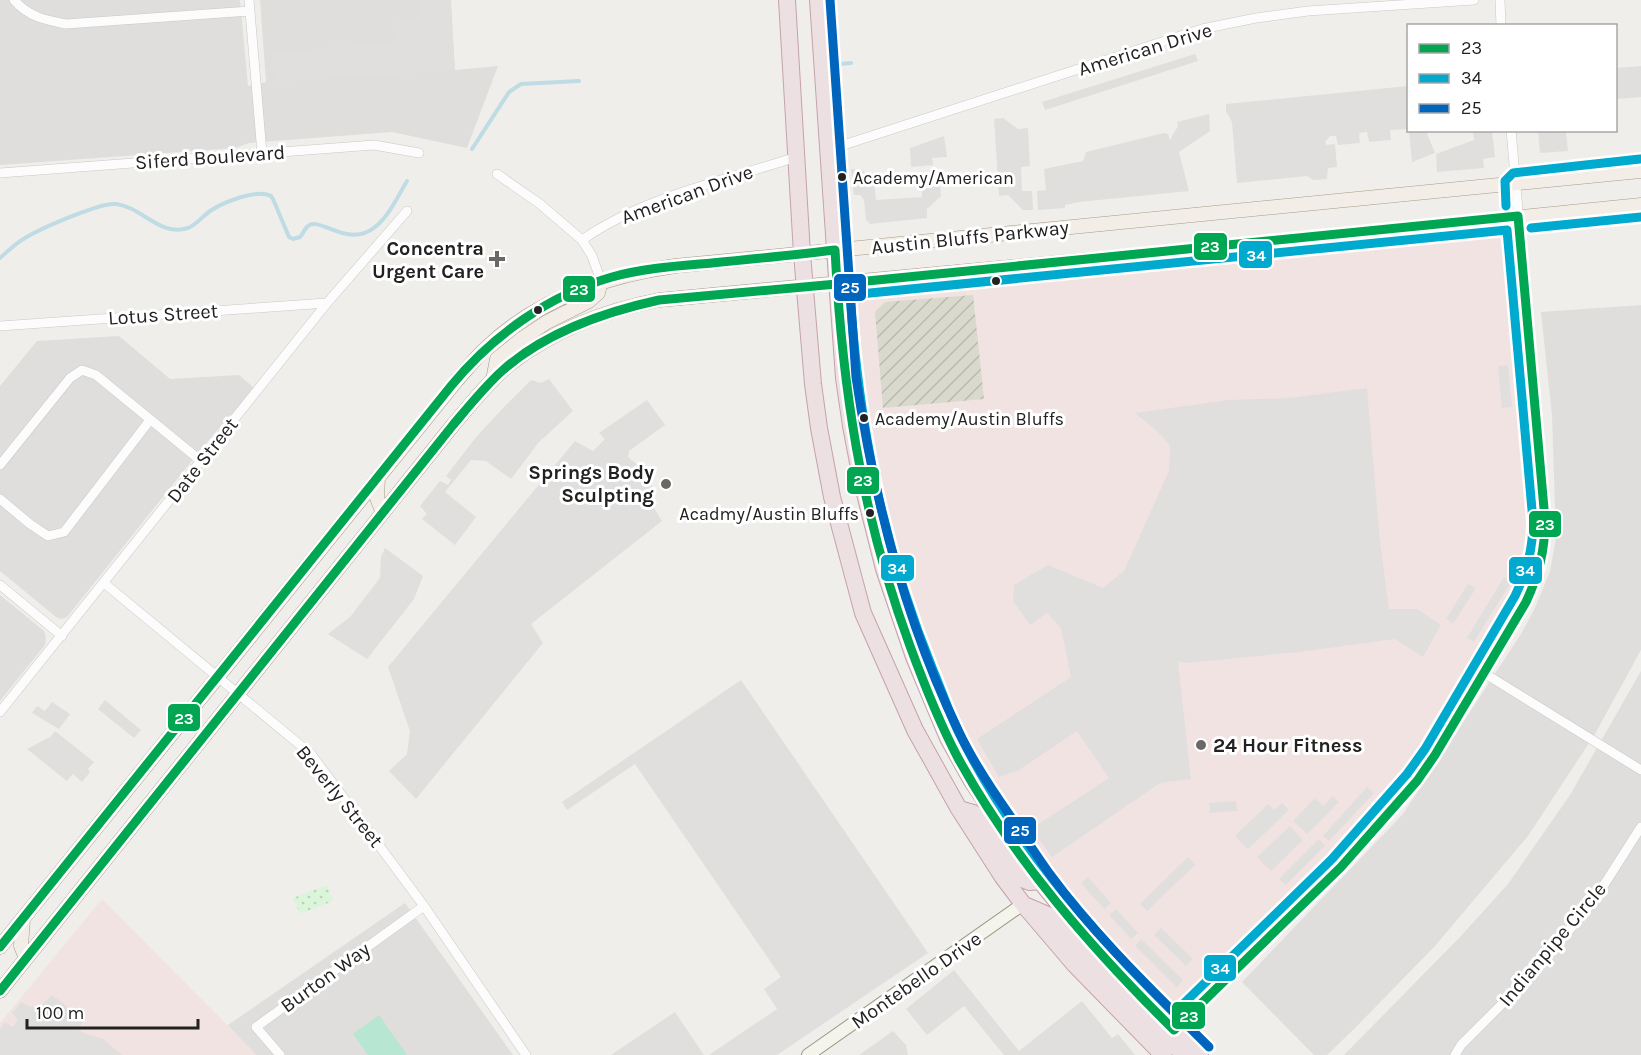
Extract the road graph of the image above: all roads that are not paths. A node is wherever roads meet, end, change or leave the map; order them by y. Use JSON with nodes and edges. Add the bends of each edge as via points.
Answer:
{"nodes":[{"id":1,"x":14,"y":0,"type":"edge"},
{"id":2,"x":249,"y":0,"type":"edge"},
{"id":3,"x":787,"y":0,"type":"edge"},
{"id":4,"x":818,"y":0,"type":"edge"},
{"id":5,"x":1474,"y":0,"type":"edge"},
{"id":6,"x":1500,"y":0,"type":"edge"},
{"id":7,"x":1380,"y":3,"type":"edge"},
{"id":8,"x":250,"y":11,"type":"junction"},
{"id":9,"x":1501,"y":24,"type":"edge"},
{"id":10,"x":1511,"y":132,"type":"edge"},
{"id":11,"x":828,"y":150,"type":"junction"},
{"id":12,"x":262,"y":153,"type":"junction"},
{"id":13,"x":419,"y":153,"type":"dead end"},
{"id":14,"x":796,"y":157,"type":"junction"},
{"id":15,"x":1641,"y":171,"type":"edge"},
{"id":16,"x":0,"y":173,"type":"edge"},
{"id":17,"x":497,"y":174,"type":"dead end"},
{"id":18,"x":1517,"y":184,"type":"junction"},
{"id":19,"x":1641,"y":205,"type":"edge"},
{"id":20,"x":407,"y":211,"type":"dead end"},
{"id":21,"x":1518,"y":216,"type":"junction"},
{"id":22,"x":582,"y":240,"type":"junction"},
{"id":23,"x":835,"y":250,"type":"junction"},
{"id":24,"x":802,"y":254,"type":"junction"},
{"id":25,"x":601,"y":281,"type":"junction"},
{"id":26,"x":837,"y":284,"type":"junction"},
{"id":27,"x":806,"y":287,"type":"junction"},
{"id":28,"x":327,"y":303,"type":"junction"},
{"id":29,"x":0,"y":326,"type":"edge"},
{"id":30,"x":493,"y":380,"type":"junction"},
{"id":31,"x":150,"y":420,"type":"junction"},
{"id":32,"x":201,"y":461,"type":"junction"},
{"id":33,"x":0,"y":465,"type":"edge"},
{"id":34,"x":378,"y":477,"type":"junction"},
{"id":35,"x":0,"y":499,"type":"edge"},
{"id":36,"x":383,"y":513,"type":"junction"},
{"id":37,"x":104,"y":583,"type":"junction"},
{"id":38,"x":0,"y":585,"type":"edge"},
{"id":39,"x":62,"y":636,"type":"junction"},
{"id":40,"x":1484,"y":673,"type":"junction"},
{"id":41,"x":217,"y":676,"type":"junction"},
{"id":42,"x":238,"y":693,"type":"junction"},
{"id":43,"x":0,"y":712,"type":"edge"},
{"id":44,"x":1641,"y":770,"type":"edge"},
{"id":45,"x":959,"y":809,"type":"junction"},
{"id":46,"x":1641,"y":827,"type":"edge"},
{"id":47,"x":1040,"y":881,"type":"junction"},
{"id":48,"x":1023,"y":904,"type":"junction"},
{"id":49,"x":424,"y":906,"type":"junction"},
{"id":50,"x":22,"y":919,"type":"junction"},
{"id":51,"x":0,"y":947,"type":"edge"},
{"id":52,"x":26,"y":958,"type":"junction"},
{"id":53,"x":0,"y":991,"type":"edge"},
{"id":54,"x":1174,"y":1030,"type":"junction"},
{"id":55,"x":280,"y":1055,"type":"edge"},
{"id":56,"x":526,"y":1055,"type":"edge"},
{"id":57,"x":808,"y":1055,"type":"edge"},
{"id":58,"x":1163,"y":1055,"type":"edge"},
{"id":59,"x":1198,"y":1055,"type":"edge"},
{"id":60,"x":1455,"y":1055,"type":"edge"}],
"edges":[{"from":1,"to":8,"type":"street","via":[[22,10],[41,20],[66,24]]},
{"from":2,"to":8,"type":"street"},
{"from":3,"to":14,"type":"highway"},
{"from":4,"to":11,"type":"highway"},
{"from":5,"to":7,"type":"street","name":"American Drive"},
{"from":6,"to":9,"type":"street"},
{"from":7,"to":11,"type":"street","name":"American Drive","via":[[1282,14],[1202,29]]},
{"from":8,"to":12,"type":"street"},
{"from":10,"to":18,"type":"street"},
{"from":11,"to":23,"type":"highway"},
{"from":12,"to":13,"type":"street","name":"Siferd Boulevard","via":[[374,145]]},
{"from":12,"to":16,"type":"street","name":"Siferd Boulevard"},
{"from":14,"to":22,"type":"street","name":"American Drive","via":[[641,207]]},
{"from":14,"to":24,"type":"highway"},
{"from":15,"to":18,"type":"main road","name":"Austin Bluffs Parkway"},
{"from":17,"to":22,"type":"street"},
{"from":18,"to":21,"type":"street"},
{"from":18,"to":23,"type":"main road","name":"Austin Bluffs Parkway"},
{"from":19,"to":21,"type":"main road","name":"Austin Bluffs Parkway"},
{"from":20,"to":28,"type":"street","name":"Date Street"},
{"from":21,"to":26,"type":"main road","name":"Austin Bluffs Parkway"},
{"from":21,"to":40,"type":"street","via":[[1545,543],[1526,602]]},
{"from":22,"to":25,"type":"street"},
{"from":23,"to":24,"type":"main road","name":"Austin Bluffs Parkway"},
{"from":23,"to":26,"type":"highway"},
{"from":24,"to":25,"type":"main road","name":"Austin Bluffs Parkway","via":[[675,266]]},
{"from":24,"to":27,"type":"highway"},
{"from":25,"to":30,"type":"main road","via":[[598,293],[589,301],[547,322],[497,359]]},
{"from":25,"to":34,"type":"main road","name":"Austin Bluffs Parkway","via":[[543,307],[485,349]]},
{"from":26,"to":27,"type":"main road","name":"Austin Bluffs Parkway"},
{"from":26,"to":47,"type":"highway","via":[[851,426],[891,592],[948,738],[972,781]]},
{"from":27,"to":30,"type":"main road","name":"Austin Bluffs Parkway","via":[[633,305],[551,338]]},
{"from":27,"to":45,"type":"highway","via":[[819,428],[832,497],[860,603],[900,699]]},
{"from":28,"to":29,"type":"street","name":"Lotus Street"},
{"from":28,"to":32,"type":"street","name":"Date Street"},
{"from":30,"to":36,"type":"main road","name":"Austin Bluffs Parkway"},
{"from":31,"to":32,"type":"street"},
{"from":31,"to":33,"type":"street","via":[[96,375],[82,370],[70,378]]},
{"from":31,"to":35,"type":"street","via":[[64,532],[48,536]]},
{"from":32,"to":37,"type":"street","name":"Date Street"},
{"from":34,"to":36,"type":"main road","via":[[377,498]]},
{"from":34,"to":41,"type":"main road","name":"Austin Bluffs Parkway"},
{"from":36,"to":42,"type":"main road","name":"Austin Bluffs Parkway"},
{"from":37,"to":39,"type":"street","name":"Date Street"},
{"from":37,"to":41,"type":"street","name":"Beverly Street"},
{"from":38,"to":39,"type":"street"},
{"from":39,"to":43,"type":"street","name":"Date Street"},
{"from":40,"to":44,"type":"street"},
{"from":40,"to":54,"type":"street","via":[[1435,755],[1398,805],[1341,867]]},
{"from":41,"to":42,"type":"street","name":"Beverly Street"},
{"from":41,"to":50,"type":"main road","name":"Austin Bluffs Parkway"},
{"from":42,"to":49,"type":"street","name":"Beverly Street","via":[[311,754]]},
{"from":42,"to":52,"type":"main road","name":"Austin Bluffs Parkway"},
{"from":45,"to":47,"type":"highway","via":[[980,818],[1022,879]]},
{"from":45,"to":48,"type":"highway"},
{"from":46,"to":60,"type":"street","name":"Indianpipe Circle","via":[[1595,899]]},
{"from":47,"to":54,"type":"highway","via":[[1101,955]]},
{"from":48,"to":57,"type":"street","name":"Montebello Drive"},
{"from":48,"to":58,"type":"highway","via":[[1075,965]]},
{"from":48,"to":59,"type":"highway","via":[[1050,916],[1172,1046]]},
{"from":49,"to":55,"type":"street","name":"Burton Way","via":[[256,1027]]},
{"from":49,"to":56,"type":"street","name":"Beverly Street"},
{"from":50,"to":51,"type":"main road","name":"Austin Bluffs Parkway"},
{"from":50,"to":52,"type":"main road","via":[[21,946]]},
{"from":52,"to":53,"type":"main road","name":"Austin Bluffs Parkway"},
{"from":54,"to":59,"type":"highway"}]}
